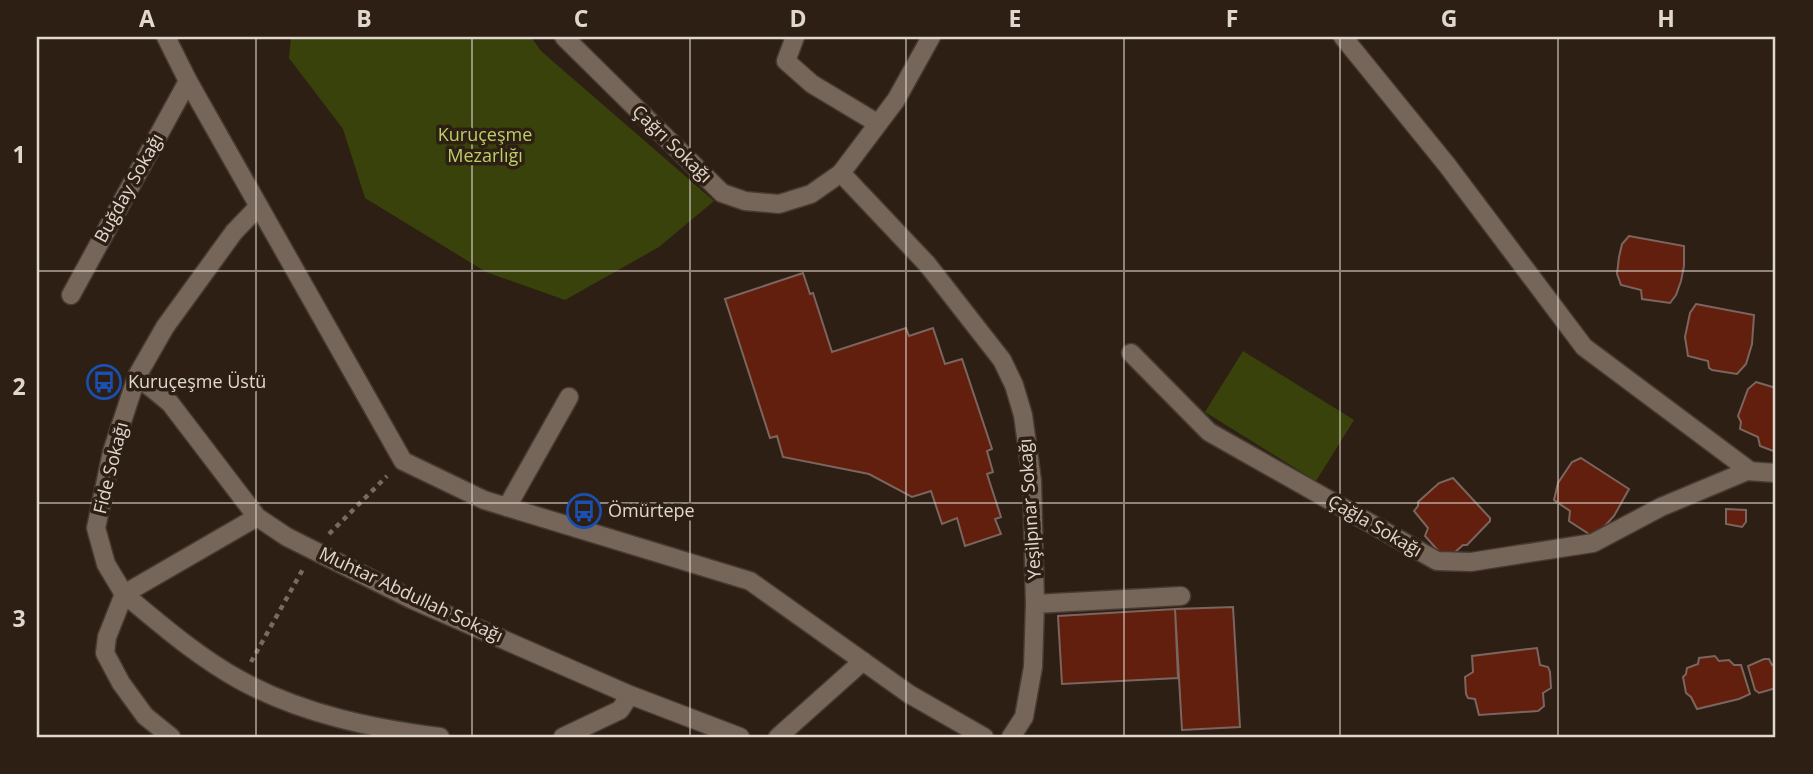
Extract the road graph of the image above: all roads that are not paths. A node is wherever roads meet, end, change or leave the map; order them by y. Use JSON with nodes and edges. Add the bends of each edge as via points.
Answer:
{"nodes":[{"id":1,"x":166,"y":37,"type":"edge"},
{"id":2,"x":564,"y":37,"type":"edge"},
{"id":3,"x":795,"y":37,"type":"edge"},
{"id":4,"x":931,"y":37,"type":"edge"},
{"id":5,"x":1343,"y":37,"type":"edge"},
{"id":6,"x":188,"y":81,"type":"junction"},
{"id":7,"x":877,"y":123,"type":"junction"},
{"id":8,"x":841,"y":173,"type":"junction"},
{"id":9,"x":259,"y":206,"type":"junction"},
{"id":10,"x":71,"y":296,"type":"dead end"},
{"id":11,"x":1130,"y":353,"type":"dead end"},
{"id":12,"x":137,"y":376,"type":"junction"},
{"id":13,"x":569,"y":397,"type":"dead end"},
{"id":14,"x":1750,"y":471,"type":"junction"},
{"id":15,"x":1776,"y":473,"type":"edge"},
{"id":16,"x":507,"y":507,"type":"junction"},
{"id":17,"x":257,"y":517,"type":"junction"},
{"id":18,"x":124,"y":594,"type":"junction"},
{"id":19,"x":1181,"y":596,"type":"dead end"},
{"id":20,"x":1035,"y":604,"type":"junction"},
{"id":21,"x":863,"y":661,"type":"junction"},
{"id":22,"x":630,"y":695,"type":"junction"},
{"id":23,"x":171,"y":737,"type":"edge"},
{"id":24,"x":440,"y":737,"type":"edge"},
{"id":25,"x":563,"y":737,"type":"edge"},
{"id":26,"x":740,"y":737,"type":"edge"},
{"id":27,"x":778,"y":737,"type":"edge"},
{"id":28,"x":984,"y":737,"type":"edge"},
{"id":29,"x":1011,"y":737,"type":"edge"}],
"edges":[{"from":1,"to":6,"type":"street"},
{"from":2,"to":8,"type":"street","name":"Çağrı Sokağı","via":[[722,192],[745,201],[779,204],[811,194]]},
{"from":3,"to":7,"type":"street","via":[[786,61],[812,84]]},
{"from":4,"to":7,"type":"street","name":"Çağrı Sokağı","via":[[896,100]]},
{"from":5,"to":14,"type":"street","via":[[1447,165],[1584,347]]},
{"from":6,"to":9,"type":"street"},
{"from":6,"to":10,"type":"street","name":"Buğday Sokağı"},
{"from":7,"to":8,"type":"street","name":"Çağrı Sokağı"},
{"from":8,"to":20,"type":"street","name":"Yeşilpınar Sokağı","via":[[927,264],[1002,360],[1014,385],[1032,481]]},
{"from":9,"to":12,"type":"street","name":"Fide Sokağı","via":[[234,232],[165,327]]},
{"from":9,"to":16,"type":"street","via":[[403,461]]},
{"from":11,"to":14,"type":"street","name":"Çağla Sokağı","via":[[1209,432],[1437,561],[1471,562],[1593,542],[1661,507]]},
{"from":12,"to":17,"type":"street","name":"Muhtar Abdullah Sokağı","via":[[170,403]]},
{"from":12,"to":18,"type":"street","name":"Fide Sokağı","via":[[112,452],[96,528],[106,564]]},
{"from":13,"to":16,"type":"street"},
{"from":14,"to":15,"type":"street","name":"Çağla Sokağı"},
{"from":16,"to":21,"type":"street","via":[[750,581]]},
{"from":17,"to":18,"type":"street"},
{"from":17,"to":22,"type":"street","name":"Muhtar Abdullah Sokağı","via":[[287,537],[414,600]]},
{"from":18,"to":23,"type":"street","via":[[105,653],[145,716]]},
{"from":18,"to":24,"type":"street","via":[[241,681],[311,710],[377,729]]},
{"from":19,"to":20,"type":"street"},
{"from":20,"to":29,"type":"street","name":"Yeşilpınar Sokağı","via":[[1027,704]]},
{"from":21,"to":27,"type":"street"},
{"from":21,"to":28,"type":"street"},
{"from":22,"to":25,"type":"street","via":[[620,710]]},
{"from":22,"to":26,"type":"street","name":"Muhtar Abdullah Sokağı"}]}
